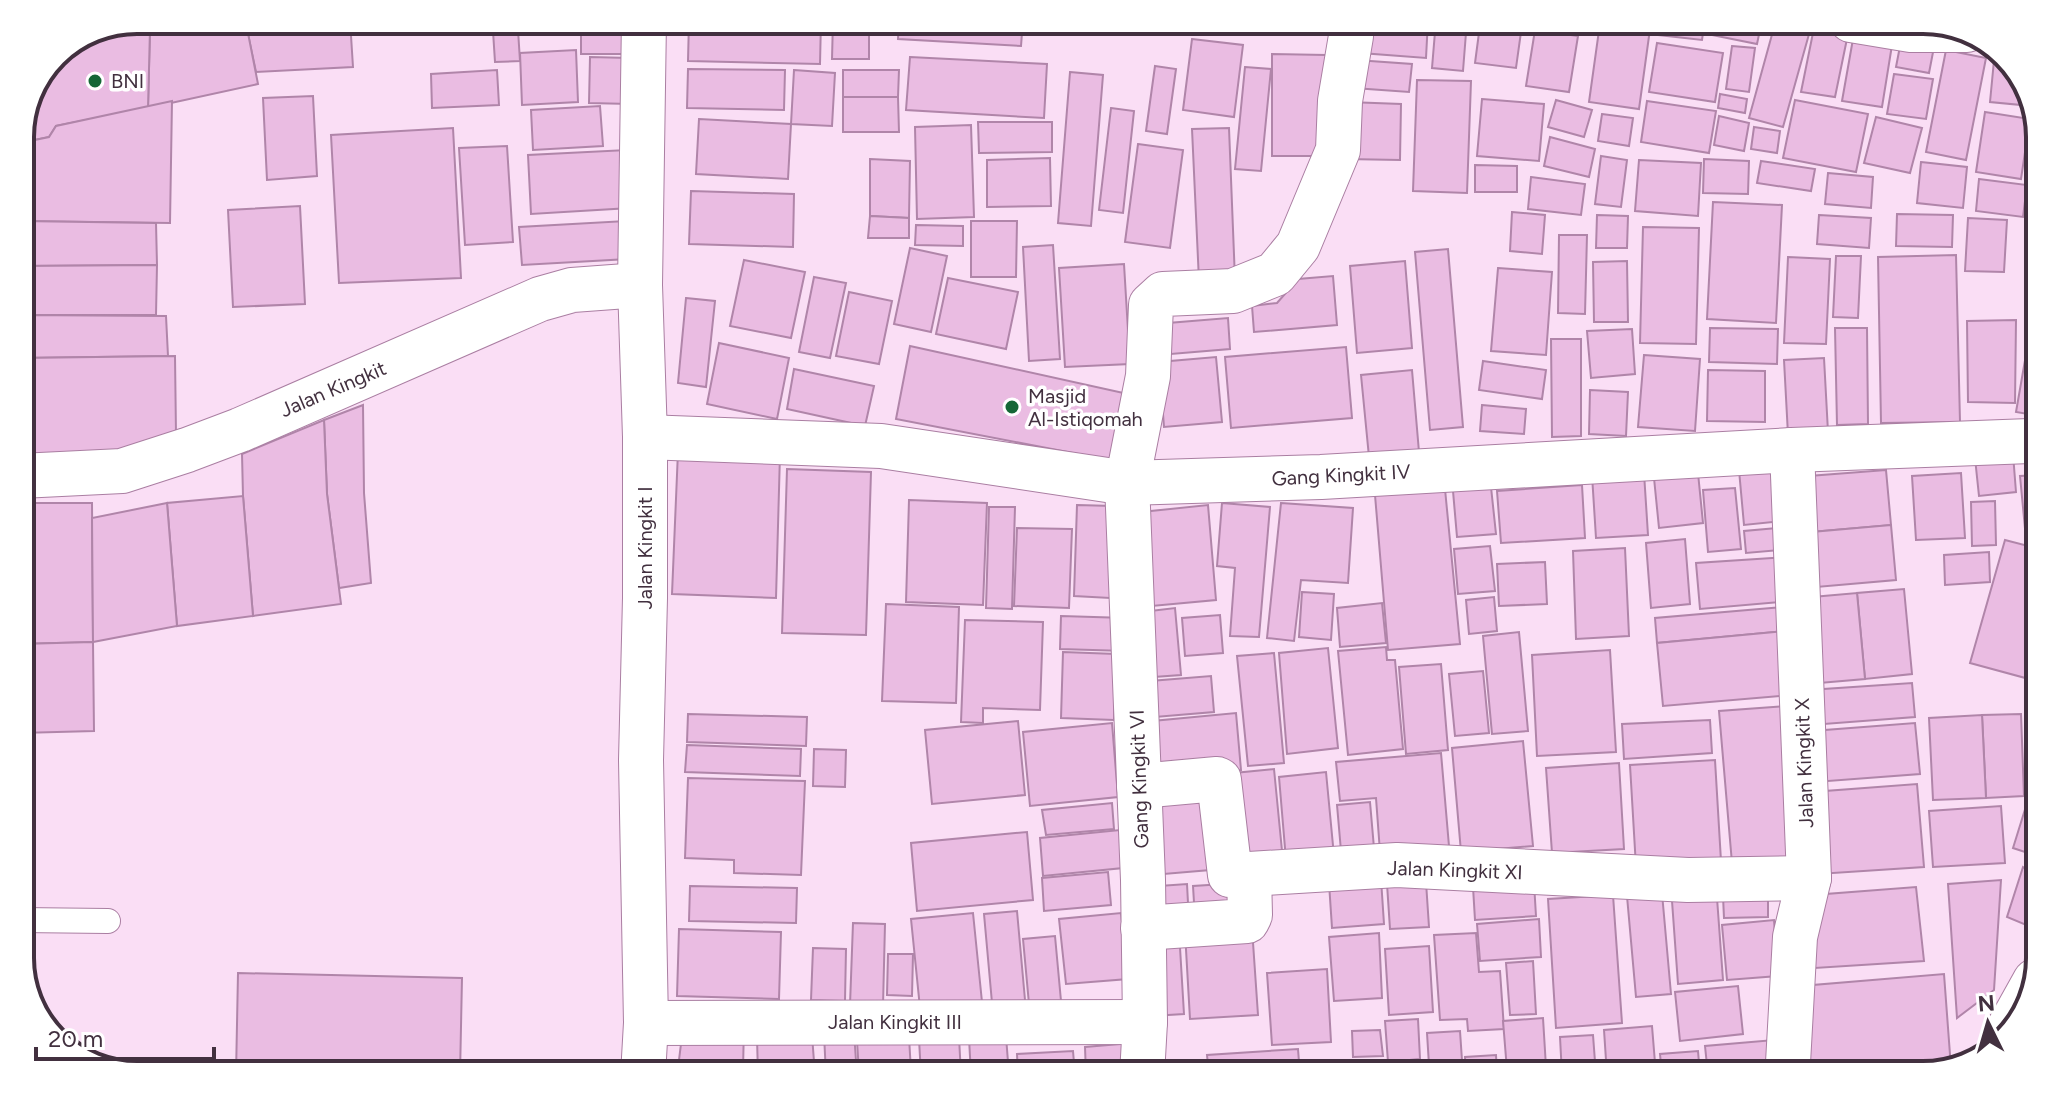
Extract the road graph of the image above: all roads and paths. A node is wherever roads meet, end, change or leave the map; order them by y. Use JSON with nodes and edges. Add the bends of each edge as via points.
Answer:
{"nodes":[{"id":1,"x":644,"y":34,"type":"edge"},
{"id":2,"x":1351,"y":34,"type":"edge"},
{"id":3,"x":640,"y":285,"type":"junction"},
{"id":4,"x":645,"y":437,"type":"junction"},
{"id":5,"x":2026,"y":441,"type":"edge"},
{"id":6,"x":1792,"y":450,"type":"junction"},
{"id":7,"x":34,"y":475,"type":"edge"},
{"id":8,"x":1127,"y":483,"type":"junction"},
{"id":9,"x":1139,"y":786,"type":"junction"},
{"id":10,"x":1249,"y":874,"type":"junction"},
{"id":11,"x":1809,"y":878,"type":"junction"},
{"id":12,"x":34,"y":920,"type":"edge"},
{"id":13,"x":108,"y":921,"type":"dead end"},
{"id":14,"x":1143,"y":928,"type":"junction"},
{"id":15,"x":1145,"y":1022,"type":"junction"},
{"id":16,"x":646,"y":1023,"type":"junction"},
{"id":17,"x":644,"y":1061,"type":"edge"},
{"id":18,"x":1143,"y":1061,"type":"edge"},
{"id":19,"x":1788,"y":1061,"type":"edge"}],
"edges":[{"from":1,"to":3,"type":"street","name":"Jalan Kingkit I"},
{"from":2,"to":8,"type":"street","name":"Gang Kingkit VI","via":[[1338,150],[1298,246],[1275,274],[1261,280],[1233,291],[1163,294],[1151,305],[1148,376]]},
{"from":3,"to":4,"type":"street","name":"Jalan Kingkit I"},
{"from":3,"to":7,"type":"street","name":"Jalan Kingkit","via":[[572,290],[540,299],[240,430],[122,471]]},
{"from":4,"to":8,"type":"street","name":"Gang Kingkit IV","via":[[881,446]]},
{"from":4,"to":16,"type":"street","name":"Jalan Kingkit I","via":[[641,760]]},
{"from":5,"to":6,"type":"street","name":"Gang Kingkit IV"},
{"from":6,"to":8,"type":"street","name":"Gang Kingkit IV"},
{"from":6,"to":11,"type":"street","name":"Jalan Kingkit X"},
{"from":8,"to":9,"type":"street","name":"Gang Kingkit VI"},
{"from":9,"to":10,"type":"street","via":[[1219,780],[1230,875]]},
{"from":9,"to":14,"type":"street","name":"Gang Kingkit VI"},
{"from":10,"to":11,"type":"street","name":"Jalan Kingkit XI","via":[[1397,865],[1688,880]]},
{"from":10,"to":14,"type":"street","via":[[1247,921]]},
{"from":11,"to":19,"type":"street","name":"Jalan Kingkit X","via":[[1795,937]]},
{"from":12,"to":13,"type":"lane"},
{"from":14,"to":15,"type":"street","name":"Gang Kingkit VI"},
{"from":15,"to":16,"type":"street","name":"Jalan Kingkit III"},
{"from":15,"to":18,"type":"street","name":"Gang Kingkit VI"},
{"from":16,"to":17,"type":"street","name":"Jalan Kingkit I"}]}
